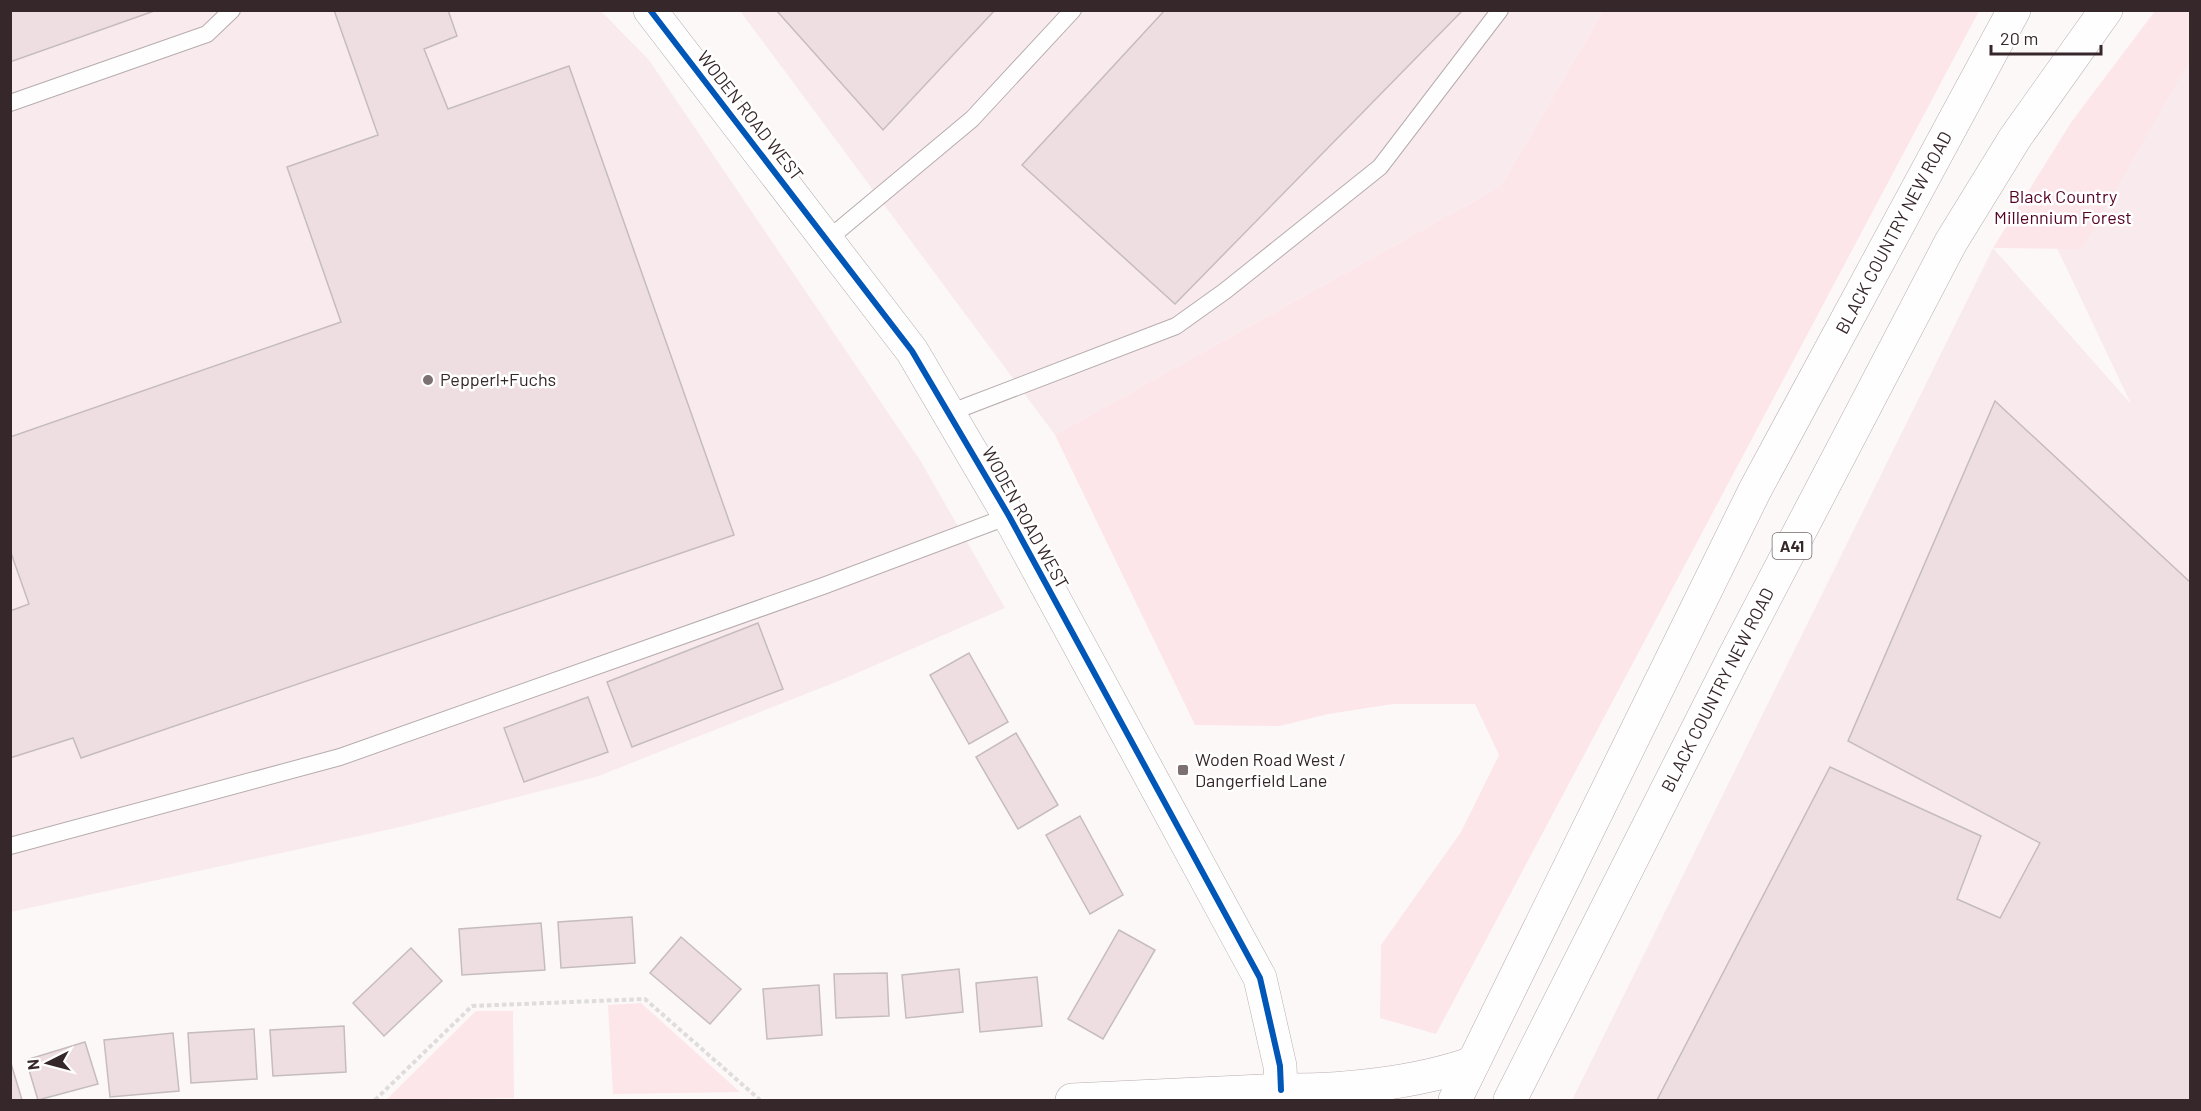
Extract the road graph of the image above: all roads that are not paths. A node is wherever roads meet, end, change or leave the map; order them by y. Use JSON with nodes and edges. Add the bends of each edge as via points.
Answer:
{"nodes":[{"id":1,"x":232,"y":10,"type":"edge"},
{"id":2,"x":650,"y":10,"type":"edge"},
{"id":3,"x":1073,"y":10,"type":"edge"},
{"id":4,"x":1500,"y":10,"type":"edge"},
{"id":5,"x":2014,"y":10,"type":"edge"},
{"id":6,"x":2106,"y":10,"type":"edge"},
{"id":7,"x":10,"y":103,"type":"edge"},
{"id":8,"x":827,"y":240,"type":"junction"},
{"id":9,"x":949,"y":413,"type":"junction"},
{"id":10,"x":1009,"y":516,"type":"junction"},
{"id":11,"x":10,"y":846,"type":"edge"},
{"id":12,"x":1473,"y":1063,"type":"junction"},
{"id":13,"x":1306,"y":1094,"type":"edge"},
{"id":14,"x":1072,"y":1101,"type":"edge"},
{"id":15,"x":1455,"y":1101,"type":"edge"},
{"id":16,"x":1510,"y":1101,"type":"edge"}],
"edges":[{"from":1,"to":7,"type":"lane","via":[[207,34]]},
{"from":2,"to":8,"type":"main road","name":"WODEN ROAD WEST"},
{"from":3,"to":8,"type":"lane","via":[[972,119]]},
{"from":4,"to":9,"type":"lane","via":[[1380,167],[1226,291],[1176,326]]},
{"from":5,"to":12,"type":"main road","name":"BLACK COUNTRY NEW ROAD","via":[[1755,490]]},
{"from":6,"to":16,"type":"main road","name":"BLACK COUNTRY NEW ROAD","number":"A41","via":[[2015,138],[1951,242],[1728,669]]},
{"from":8,"to":9,"type":"main road","name":"WODEN ROAD WEST","via":[[912,351]]},
{"from":9,"to":10,"type":"main road","name":"WODEN ROAD WEST"},
{"from":10,"to":11,"type":"lane","via":[[340,757]]},
{"from":10,"to":13,"type":"main road","name":"WODEN ROAD WEST","via":[[1260,978],[1280,1066]]},
{"from":12,"to":13,"type":"main road","via":[[1441,1074]]},
{"from":12,"to":15,"type":"main road","name":"BLACK COUNTRY NEW ROAD"},
{"from":13,"to":14,"type":"main road"}]}
